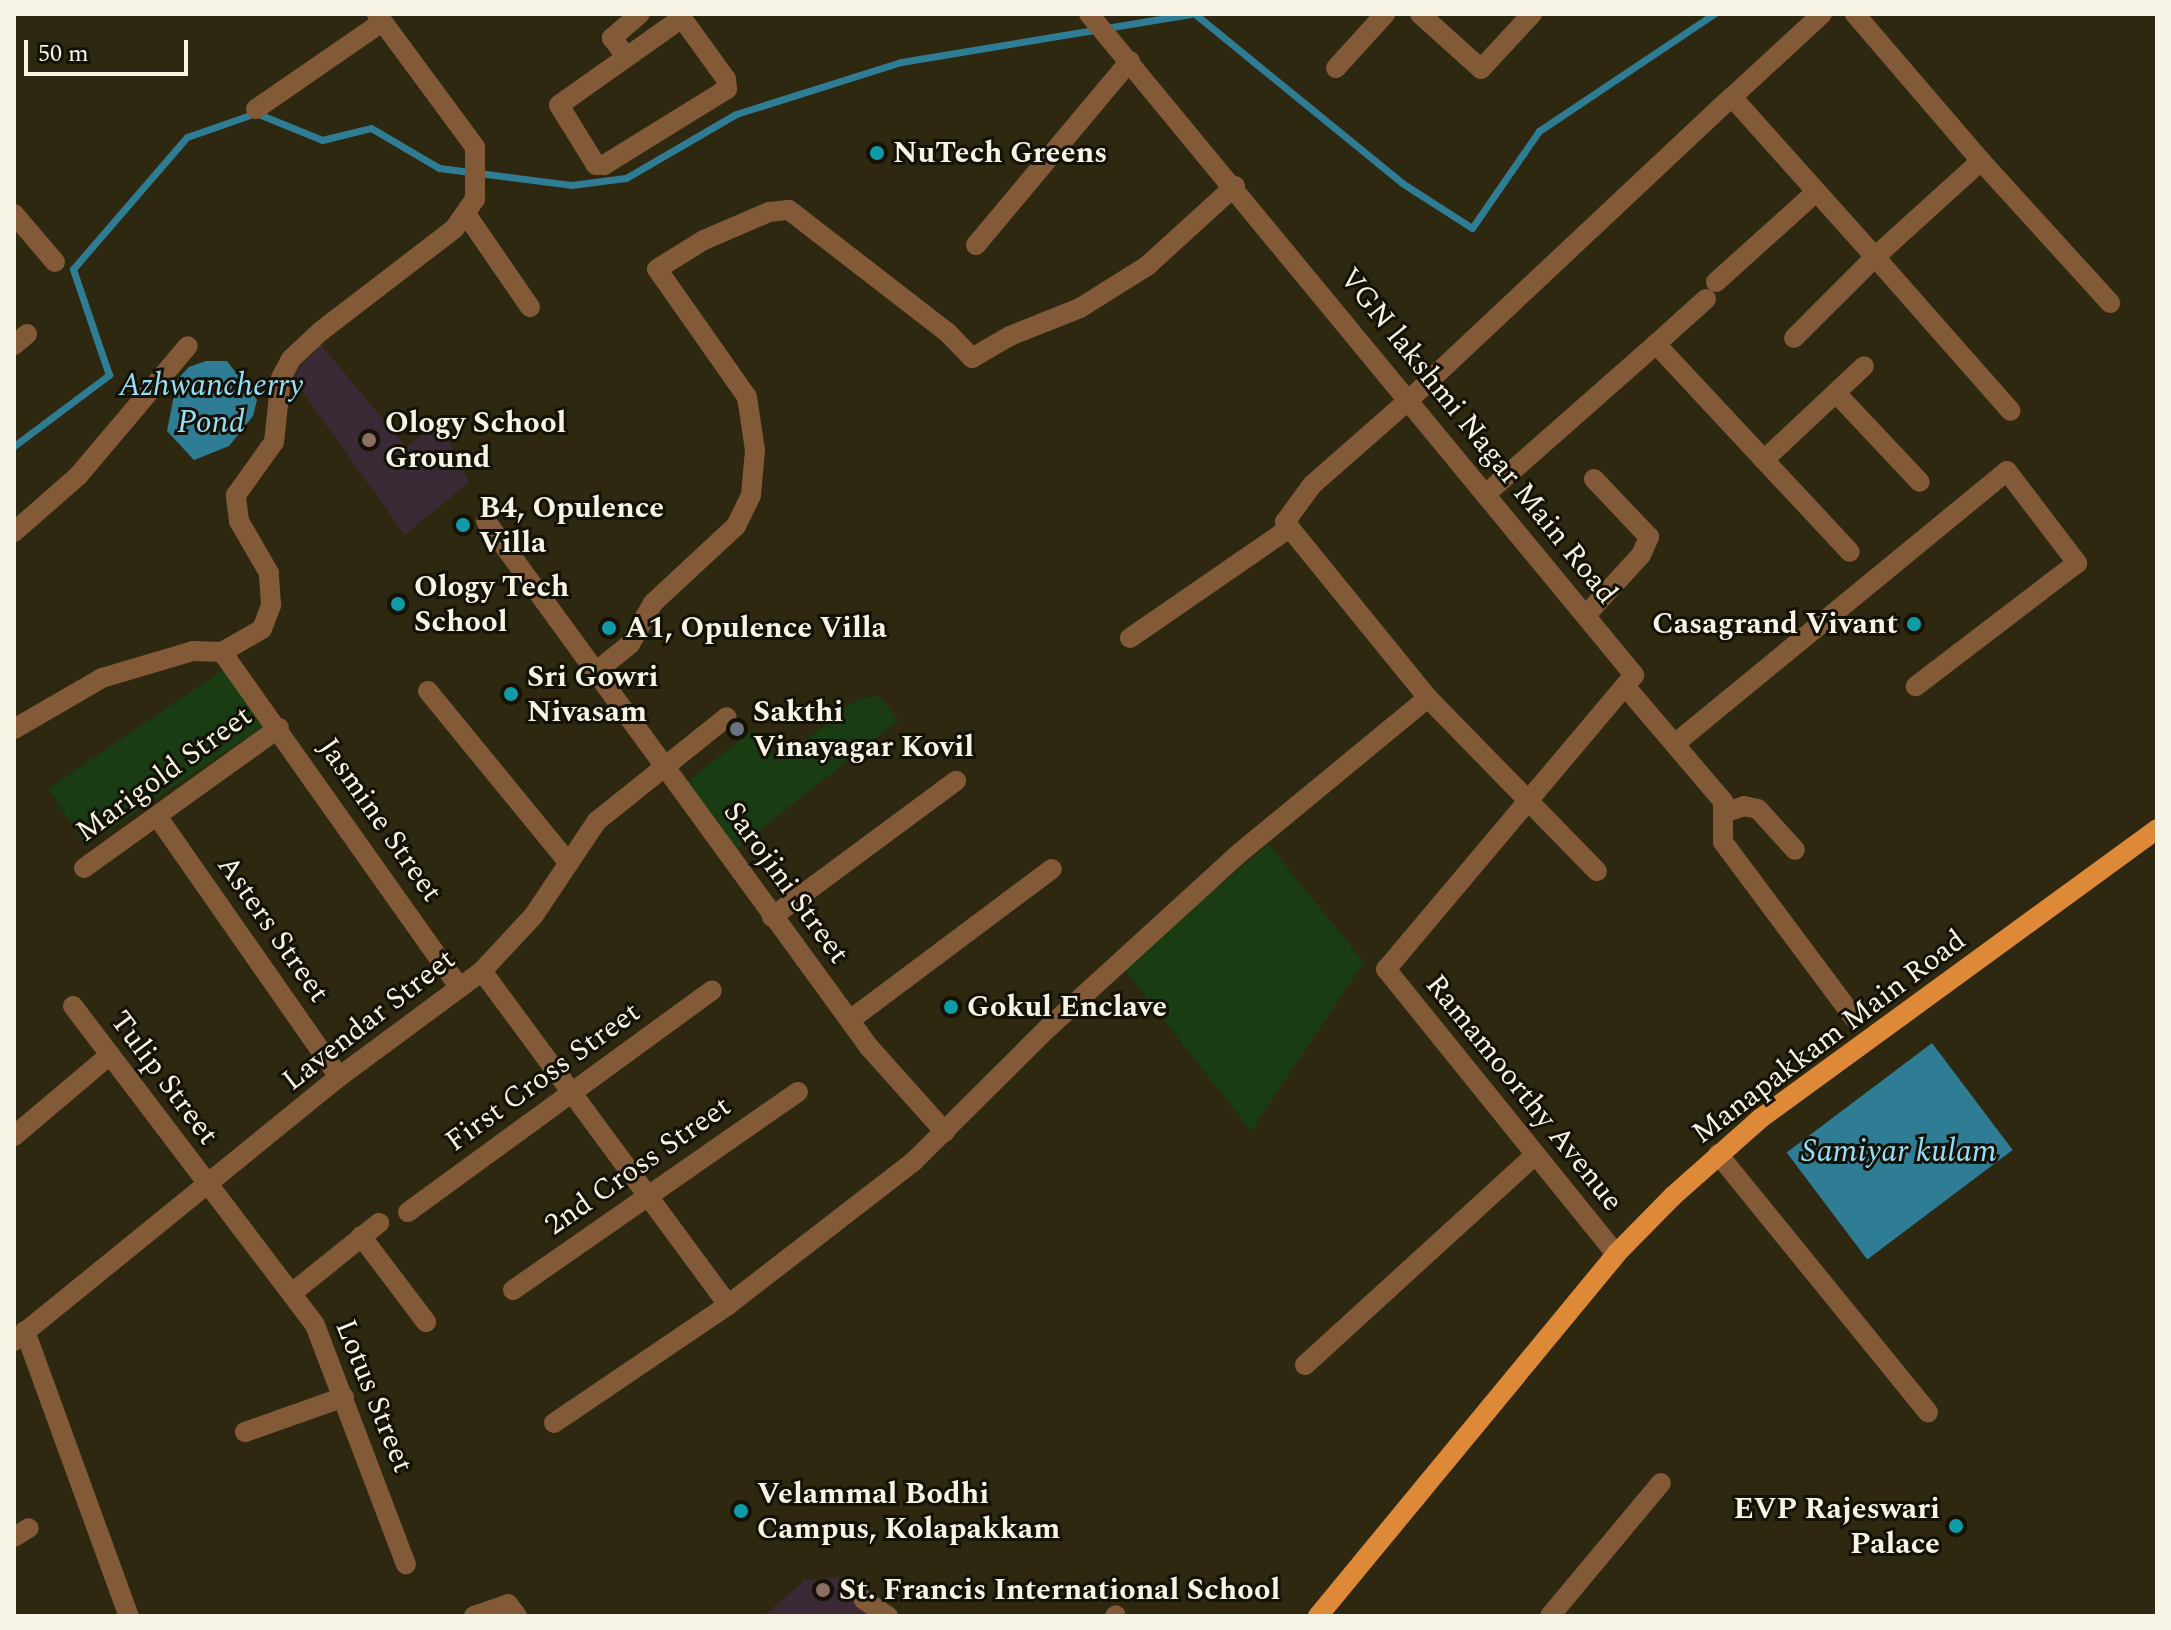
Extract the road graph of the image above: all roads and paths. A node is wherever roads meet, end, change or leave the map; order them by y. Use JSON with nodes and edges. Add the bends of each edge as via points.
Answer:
{"nodes":[{"id":1,"x":640,"y":14,"type":"edge"},
{"id":2,"x":1089,"y":14,"type":"edge"},
{"id":3,"x":1385,"y":14,"type":"edge"},
{"id":4,"x":1420,"y":14,"type":"edge"},
{"id":5,"x":1532,"y":14,"type":"edge"},
{"id":6,"x":1822,"y":14,"type":"edge"},
{"id":7,"x":1855,"y":14,"type":"edge"},
{"id":8,"x":681,"y":16,"type":"edge"},
{"id":9,"x":379,"y":18,"type":"edge"},
{"id":10,"x":626,"y":56,"type":"junction"},
{"id":11,"x":1130,"y":61,"type":"junction"},
{"id":12,"x":1336,"y":68,"type":"dead end"},
{"id":13,"x":1732,"y":97,"type":"junction"},
{"id":14,"x":256,"y":109,"type":"dead end"},
{"id":15,"x":1981,"y":161,"type":"junction"},
{"id":16,"x":1235,"y":186,"type":"junction"},
{"id":17,"x":1816,"y":192,"type":"junction"},
{"id":18,"x":14,"y":214,"type":"edge"},
{"id":19,"x":466,"y":214,"type":"junction"},
{"id":20,"x":976,"y":245,"type":"dead end"},
{"id":21,"x":1875,"y":257,"type":"junction"},
{"id":22,"x":55,"y":262,"type":"dead end"},
{"id":23,"x":2110,"y":303,"type":"dead end"},
{"id":24,"x":530,"y":307,"type":"dead end"},
{"id":25,"x":1794,"y":338,"type":"dead end"},
{"id":26,"x":1656,"y":344,"type":"junction"},
{"id":27,"x":188,"y":346,"type":"dead end"},
{"id":28,"x":1864,"y":366,"type":"dead end"},
{"id":29,"x":1836,"y":393,"type":"junction"},
{"id":30,"x":1411,"y":398,"type":"junction"},
{"id":31,"x":2011,"y":411,"type":"dead end"},
{"id":32,"x":1764,"y":460,"type":"junction"},
{"id":33,"x":1594,"y":479,"type":"dead end"},
{"id":34,"x":1920,"y":482,"type":"dead end"},
{"id":35,"x":1487,"y":493,"type":"junction"},
{"id":36,"x":486,"y":521,"type":"dead end"},
{"id":37,"x":1288,"y":529,"type":"junction"},
{"id":38,"x":14,"y":532,"type":"edge"},
{"id":39,"x":1850,"y":552,"type":"dead end"},
{"id":40,"x":1586,"y":615,"type":"junction"},
{"id":41,"x":1130,"y":638,"type":"dead end"},
{"id":42,"x":222,"y":652,"type":"junction"},
{"id":43,"x":594,"y":665,"type":"junction"},
{"id":44,"x":1625,"y":686,"type":"junction"},
{"id":45,"x":1916,"y":686,"type":"dead end"},
{"id":46,"x":428,"y":691,"type":"dead end"},
{"id":47,"x":1428,"y":698,"type":"junction"},
{"id":48,"x":727,"y":717,"type":"dead end"},
{"id":49,"x":279,"y":728,"type":"junction"},
{"id":50,"x":14,"y":729,"type":"edge"},
{"id":51,"x":1677,"y":742,"type":"junction"},
{"id":52,"x":665,"y":764,"type":"junction"},
{"id":53,"x":956,"y":781,"type":"dead end"},
{"id":54,"x":1526,"y":803,"type":"junction"},
{"id":55,"x":1723,"y":813,"type":"junction"},
{"id":56,"x":157,"y":816,"type":"junction"},
{"id":57,"x":2157,"y":829,"type":"edge"},
{"id":58,"x":1795,"y":850,"type":"dead end"},
{"id":59,"x":568,"y":862,"type":"junction"},
{"id":60,"x":84,"y":868,"type":"dead end"},
{"id":61,"x":1052,"y":869,"type":"dead end"},
{"id":62,"x":1597,"y":871,"type":"dead end"},
{"id":63,"x":772,"y":917,"type":"junction"},
{"id":64,"x":482,"y":971,"type":"junction"},
{"id":65,"x":458,"y":985,"type":"junction"},
{"id":66,"x":712,"y":990,"type":"dead end"},
{"id":67,"x":73,"y":1006,"type":"dead end"},
{"id":68,"x":1854,"y":1018,"type":"dead end"},
{"id":69,"x":850,"y":1020,"type":"junction"},
{"id":70,"x":110,"y":1055,"type":"junction"},
{"id":71,"x":339,"y":1077,"type":"junction"},
{"id":72,"x":798,"y":1092,"type":"dead end"},
{"id":73,"x":572,"y":1094,"type":"junction"},
{"id":74,"x":945,"y":1132,"type":"junction"},
{"id":75,"x":14,"y":1136,"type":"edge"},
{"id":76,"x":1718,"y":1154,"type":"junction"},
{"id":77,"x":1535,"y":1155,"type":"junction"},
{"id":78,"x":207,"y":1185,"type":"junction"},
{"id":79,"x":649,"y":1196,"type":"junction"},
{"id":80,"x":408,"y":1212,"type":"dead end"},
{"id":81,"x":379,"y":1223,"type":"dead end"},
{"id":82,"x":361,"y":1236,"type":"junction"},
{"id":83,"x":1616,"y":1254,"type":"junction"},
{"id":84,"x":513,"y":1290,"type":"dead end"},
{"id":85,"x":292,"y":1293,"type":"junction"},
{"id":86,"x":728,"y":1305,"type":"junction"},
{"id":87,"x":426,"y":1322,"type":"dead end"},
{"id":88,"x":20,"y":1336,"type":"edge"},
{"id":89,"x":1305,"y":1365,"type":"dead end"},
{"id":90,"x":344,"y":1397,"type":"junction"},
{"id":91,"x":1928,"y":1412,"type":"dead end"},
{"id":92,"x":554,"y":1423,"type":"dead end"},
{"id":93,"x":245,"y":1432,"type":"dead end"},
{"id":94,"x":1661,"y":1483,"type":"dead end"},
{"id":95,"x":406,"y":1564,"type":"dead end"},
{"id":96,"x":864,"y":1600,"type":"dead end"},
{"id":97,"x":129,"y":1616,"type":"edge"},
{"id":98,"x":474,"y":1616,"type":"edge"},
{"id":99,"x":517,"y":1616,"type":"edge"},
{"id":100,"x":888,"y":1616,"type":"edge"},
{"id":101,"x":1318,"y":1616,"type":"edge"},
{"id":102,"x":1550,"y":1616,"type":"edge"}],
"edges":[{"from":1,"to":10,"type":"street","via":[[612,38]]},
{"from":2,"to":11,"type":"street","name":"VGN lakshmi Nagar Main Road"},
{"from":3,"to":12,"type":"street"},
{"from":4,"to":5,"type":"street","via":[[1481,69]]},
{"from":6,"to":13,"type":"street"},
{"from":7,"to":15,"type":"street"},
{"from":8,"to":10,"type":"street"},
{"from":8,"to":10,"type":"street","via":[[726,79],[727,89],[600,166],[558,108]]},
{"from":9,"to":14,"type":"street"},
{"from":9,"to":19,"type":"street","via":[[475,147],[478,181]]},
{"from":11,"to":16,"type":"street","name":"VGN lakshmi Nagar Main Road"},
{"from":11,"to":20,"type":"street"},
{"from":13,"to":17,"type":"street"},
{"from":13,"to":30,"type":"street"},
{"from":15,"to":21,"type":"street"},
{"from":15,"to":23,"type":"street"},
{"from":16,"to":30,"type":"street","name":"VGN lakshmi Nagar Main Road"},
{"from":16,"to":43,"type":"street","via":[[1147,266],[1080,308],[972,358],[935,322],[789,210],[769,212],[704,240],[657,269],[747,397],[755,450],[745,511],[736,526],[653,603],[630,644]]},
{"from":17,"to":21,"type":"street"},
{"from":17,"to":26,"type":"street"},
{"from":18,"to":22,"type":"street"},
{"from":19,"to":24,"type":"street"},
{"from":19,"to":42,"type":"street","via":[[291,359],[278,393],[274,442],[236,495],[239,521],[269,573],[271,605],[262,629]]},
{"from":21,"to":25,"type":"street"},
{"from":21,"to":31,"type":"street"},
{"from":26,"to":32,"type":"street"},
{"from":26,"to":35,"type":"street"},
{"from":27,"to":38,"type":"street","via":[[78,476]]},
{"from":28,"to":29,"type":"street"},
{"from":29,"to":32,"type":"street"},
{"from":29,"to":34,"type":"street"},
{"from":30,"to":35,"type":"street","name":"VGN lakshmi Nagar Main Road"},
{"from":30,"to":37,"type":"street","via":[[1312,485],[1285,522]]},
{"from":32,"to":39,"type":"street"},
{"from":33,"to":40,"type":"street","via":[[1649,537],[1641,555]]},
{"from":35,"to":40,"type":"street","name":"VGN lakshmi Nagar Main Road"},
{"from":36,"to":43,"type":"street","name":"Sarojini Street"},
{"from":37,"to":41,"type":"street"},
{"from":37,"to":47,"type":"street"},
{"from":40,"to":44,"type":"street","name":"VGN lakshmi Nagar Main Road","via":[[1634,675]]},
{"from":42,"to":49,"type":"street","name":"Jasmine Street"},
{"from":42,"to":50,"type":"street","via":[[193,651],[102,678]]},
{"from":43,"to":52,"type":"street","name":"Sarojini Street"},
{"from":44,"to":51,"type":"street"},
{"from":44,"to":54,"type":"street"},
{"from":45,"to":51,"type":"street","via":[[2077,563],[2007,471]]},
{"from":46,"to":59,"type":"street"},
{"from":47,"to":54,"type":"street"},
{"from":47,"to":74,"type":"street","via":[[1224,866],[1049,1027]]},
{"from":48,"to":52,"type":"street","name":"Lavendar Street"},
{"from":49,"to":56,"type":"street","name":"Marigold Street"},
{"from":49,"to":65,"type":"street","name":"Jasmine Street"},
{"from":51,"to":55,"type":"street","via":[[1723,801]]},
{"from":52,"to":59,"type":"street","name":"Lavendar Street","via":[[597,821]]},
{"from":52,"to":63,"type":"street","name":"Sarojini Street"},
{"from":53,"to":63,"type":"street"},
{"from":54,"to":62,"type":"street"},
{"from":54,"to":77,"type":"street","name":"Ramamoorthy Avenue","via":[[1386,969]]},
{"from":55,"to":58,"type":"street","via":[[1744,806],[1758,809]]},
{"from":55,"to":68,"type":"street","via":[[1723,842]]},
{"from":56,"to":60,"type":"street","name":"Marigold Street"},
{"from":56,"to":71,"type":"street","name":"Asters Street"},
{"from":57,"to":76,"type":"main road","name":"Manapakkam Main Road"},
{"from":59,"to":64,"type":"street","name":"Lavendar Street","via":[[534,915]]},
{"from":61,"to":69,"type":"street"},
{"from":63,"to":69,"type":"street","name":"Sarojini Street"},
{"from":64,"to":65,"type":"street","name":"Lavendar Street"},
{"from":64,"to":73,"type":"street"},
{"from":65,"to":71,"type":"street","name":"Lavendar Street"},
{"from":66,"to":73,"type":"street","name":"First Cross Street"},
{"from":67,"to":70,"type":"street","name":"Tulip Street"},
{"from":69,"to":74,"type":"street","name":"Sarojini Street"},
{"from":70,"to":75,"type":"street"},
{"from":70,"to":78,"type":"street","name":"Tulip Street"},
{"from":71,"to":78,"type":"street","name":"Lavendar Street"},
{"from":72,"to":79,"type":"street","name":"2nd Cross Street"},
{"from":73,"to":79,"type":"street"},
{"from":73,"to":80,"type":"street","name":"First Cross Street"},
{"from":74,"to":86,"type":"street"},
{"from":76,"to":83,"type":"main road","name":"Manapakkam Main Road"},
{"from":76,"to":91,"type":"street"},
{"from":77,"to":83,"type":"street","name":"Ramamoorthy Avenue"},
{"from":77,"to":89,"type":"street"},
{"from":78,"to":85,"type":"street","name":"Lotus Street"},
{"from":78,"to":88,"type":"street","name":"Lavendar Street"},
{"from":79,"to":84,"type":"street","name":"2nd Cross Street"},
{"from":79,"to":86,"type":"street"},
{"from":81,"to":82,"type":"street"},
{"from":82,"to":85,"type":"street"},
{"from":82,"to":87,"type":"street"},
{"from":83,"to":101,"type":"main road","name":"Manapakkam Main Road"},
{"from":85,"to":90,"type":"street","name":"Lotus Street","via":[[318,1330]]},
{"from":86,"to":92,"type":"street"},
{"from":88,"to":97,"type":"street"},
{"from":90,"to":93,"type":"street"},
{"from":90,"to":95,"type":"street","name":"Lotus Street"},
{"from":94,"to":102,"type":"street"},
{"from":96,"to":100,"type":"street"},
{"from":98,"to":99,"type":"street","via":[[508,1604]]}]}
